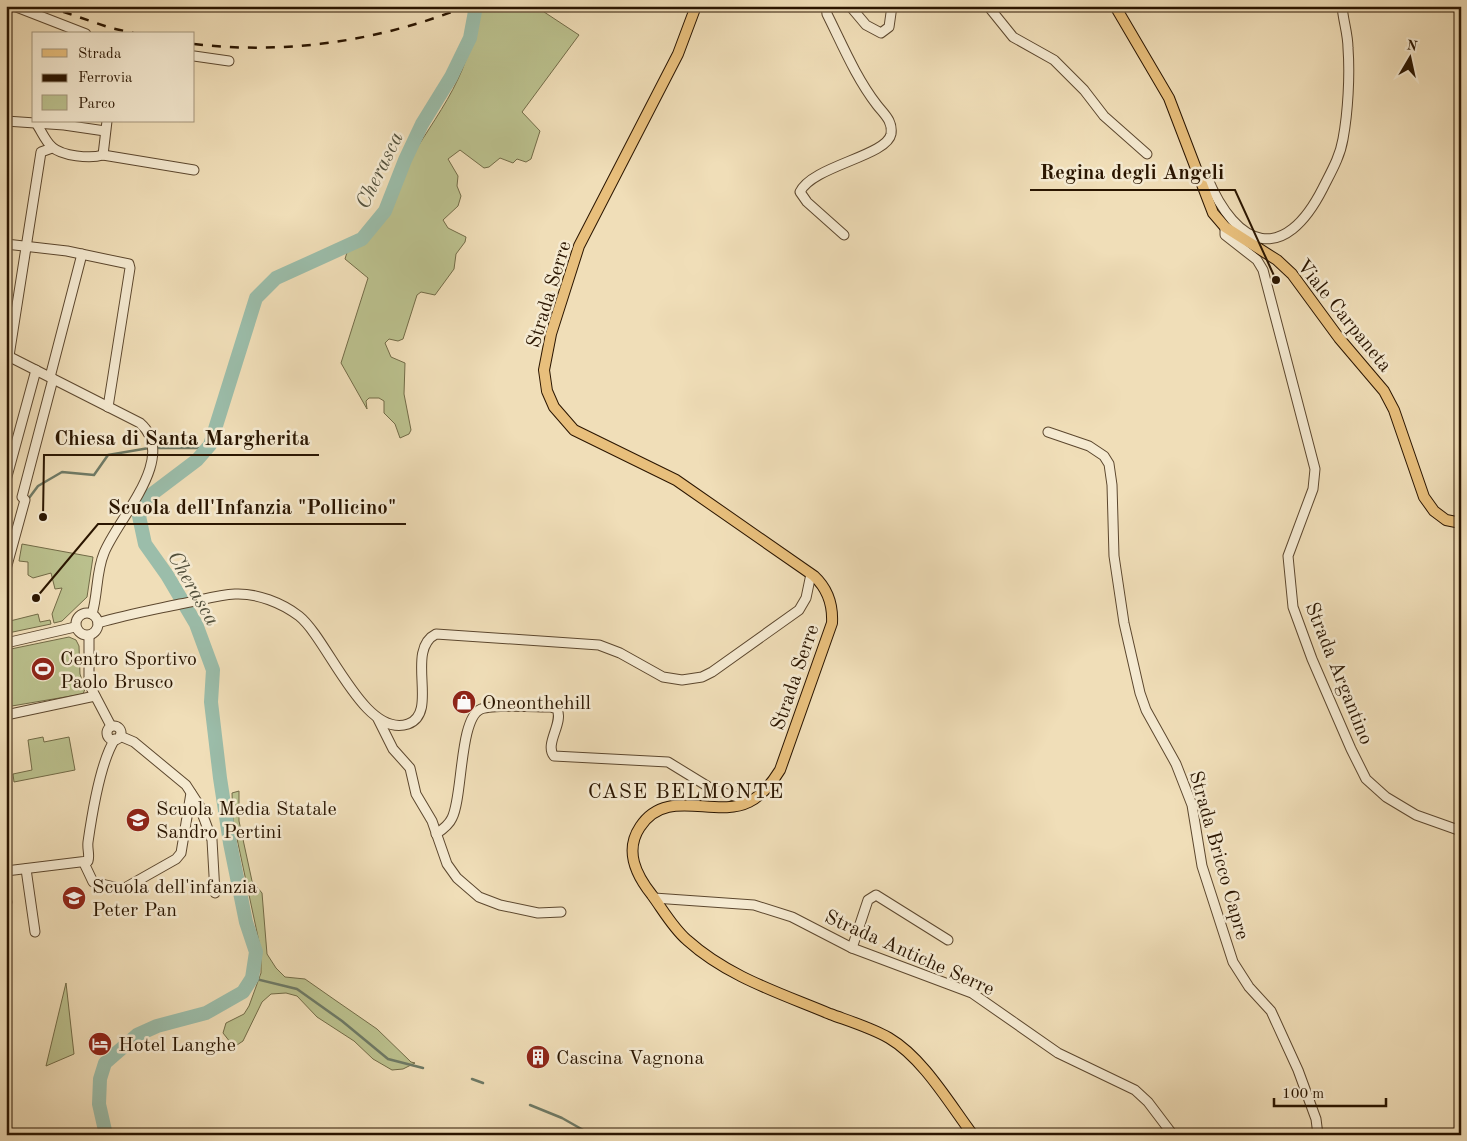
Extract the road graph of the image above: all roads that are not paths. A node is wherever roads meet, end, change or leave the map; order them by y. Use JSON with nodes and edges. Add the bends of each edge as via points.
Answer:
{"nodes":[{"id":1,"x":14,"y":6,"type":"edge"},
{"id":2,"x":696,"y":6,"type":"edge"},
{"id":3,"x":826,"y":6,"type":"edge"},
{"id":4,"x":850,"y":6,"type":"edge"},
{"id":5,"x":892,"y":6,"type":"edge"},
{"id":6,"x":988,"y":6,"type":"edge"},
{"id":7,"x":1115,"y":6,"type":"edge"},
{"id":8,"x":1342,"y":6,"type":"edge"},
{"id":9,"x":81,"y":32,"type":"edge"},
{"id":10,"x":195,"y":56,"type":"edge"},
{"id":11,"x":229,"y":61,"type":"dead end"},
{"id":12,"x":6,"y":121,"type":"edge"},
{"id":13,"x":107,"y":122,"type":"edge"},
{"id":14,"x":40,"y":123,"type":"edge"},
{"id":15,"x":64,"y":125,"type":"junction"},
{"id":16,"x":106,"y":131,"type":"junction"},
{"id":17,"x":46,"y":138,"type":"junction"},
{"id":18,"x":52,"y":148,"type":"junction"},
{"id":19,"x":1147,"y":154,"type":"dead end"},
{"id":20,"x":103,"y":156,"type":"junction"},
{"id":21,"x":194,"y":170,"type":"dead end"},
{"id":22,"x":1196,"y":172,"type":"junction"},
{"id":23,"x":1225,"y":227,"type":"junction"},
{"id":24,"x":844,"y":235,"type":"dead end"},
{"id":25,"x":6,"y":244,"type":"edge"},
{"id":26,"x":28,"y":246,"type":"junction"},
{"id":27,"x":82,"y":254,"type":"junction"},
{"id":28,"x":7,"y":355,"type":"edge"},
{"id":29,"x":36,"y":370,"type":"junction"},
{"id":30,"x":52,"y":378,"type":"junction"},
{"id":31,"x":108,"y":407,"type":"junction"},
{"id":32,"x":1048,"y":432,"type":"dead end"},
{"id":33,"x":6,"y":480,"type":"edge"},
{"id":34,"x":1461,"y":523,"type":"edge"},
{"id":35,"x":6,"y":569,"type":"edge"},
{"id":36,"x":811,"y":574,"type":"junction"},
{"id":37,"x":92,"y":614,"type":"junction"},
{"id":38,"x":98,"y":623,"type":"junction"},
{"id":39,"x":75,"y":627,"type":"junction"},
{"id":40,"x":89,"y":636,"type":"junction"},
{"id":41,"x":7,"y":642,"type":"edge"},
{"id":42,"x":95,"y":696,"type":"junction"},
{"id":43,"x":6,"y":715,"type":"edge"},
{"id":44,"x":378,"y":719,"type":"junction"},
{"id":45,"x":118,"y":738,"type":"junction"},
{"id":46,"x":191,"y":793,"type":"junction"},
{"id":47,"x":750,"y":801,"type":"junction"},
{"id":48,"x":1461,"y":831,"type":"edge"},
{"id":49,"x":436,"y":834,"type":"junction"},
{"id":50,"x":84,"y":863,"type":"junction"},
{"id":51,"x":26,"y":869,"type":"junction"},
{"id":52,"x":6,"y":871,"type":"edge"},
{"id":53,"x":215,"y":893,"type":"dead end"},
{"id":54,"x":654,"y":898,"type":"junction"},
{"id":55,"x":561,"y":912,"type":"dead end"},
{"id":56,"x":35,"y":932,"type":"dead end"},
{"id":57,"x":948,"y":940,"type":"dead end"},
{"id":58,"x":852,"y":948,"type":"junction"},
{"id":59,"x":973,"y":1135,"type":"edge"},
{"id":60,"x":1173,"y":1135,"type":"edge"},
{"id":61,"x":1318,"y":1135,"type":"edge"}],
"edges":[{"from":1,"to":9,"type":"street"},
{"from":2,"to":36,"type":"main road","name":"Strada Serre","via":[[678,54],[579,246],[551,334],[544,370],[547,391],[554,407],[574,430],[676,480]]},
{"from":3,"to":24,"type":"street","via":[[853,65],[891,128],[890,138],[884,146],[807,182],[800,192]]},
{"from":4,"to":5,"type":"street","via":[[866,25],[881,33],[889,27]]},
{"from":6,"to":19,"type":"street","via":[[1013,37],[1054,60],[1104,116]]},
{"from":7,"to":22,"type":"main road","name":"Viale Carpaneta","via":[[1169,98]]},
{"from":8,"to":22,"type":"street","via":[[1348,48],[1344,139],[1337,160],[1303,222],[1281,238],[1261,238],[1227,216],[1207,177]]},
{"from":10,"to":11,"type":"street"},
{"from":12,"to":14,"type":"street"},
{"from":13,"to":16,"type":"street"},
{"from":14,"to":15,"type":"street"},
{"from":14,"to":17,"type":"street"},
{"from":15,"to":16,"type":"street"},
{"from":15,"to":17,"type":"street"},
{"from":16,"to":20,"type":"street"},
{"from":17,"to":18,"type":"street"},
{"from":18,"to":20,"type":"street","via":[[82,156]]},
{"from":18,"to":26,"type":"street","via":[[41,152]]},
{"from":20,"to":21,"type":"street"},
{"from":22,"to":23,"type":"main road","name":"Viale Carpaneta","via":[[1213,213]]},
{"from":23,"to":34,"type":"main road","name":"Viale Carpaneta","via":[[1277,260],[1292,274],[1339,338],[1384,391],[1394,410],[1424,497],[1446,520]]},
{"from":23,"to":48,"type":"street","name":"Strada Argantino","via":[[1225,235],[1257,260],[1263,270],[1314,468],[1313,489],[1288,556],[1293,607],[1312,659],[1366,778],[1386,798],[1416,815]]},
{"from":25,"to":26,"type":"street"},
{"from":26,"to":27,"type":"street"},
{"from":26,"to":28,"type":"street"},
{"from":27,"to":30,"type":"street"},
{"from":27,"to":31,"type":"street","via":[[127,262],[130,268]]},
{"from":28,"to":29,"type":"street"},
{"from":29,"to":30,"type":"street"},
{"from":29,"to":33,"type":"street"},
{"from":30,"to":31,"type":"street"},
{"from":30,"to":35,"type":"street"},
{"from":31,"to":37,"type":"street","via":[[140,423],[150,433],[153,448],[148,475],[103,555]]},
{"from":32,"to":61,"type":"street","name":"Strada Bricco Capre","via":[[1090,446],[1109,464],[1114,556],[1124,623],[1141,697],[1192,805],[1202,866],[1233,962],[1249,987],[1271,1011],[1298,1070],[1316,1119]]},
{"from":36,"to":44,"type":"street","via":[[806,598],[799,610],[702,677],[682,680],[663,677],[620,653],[589,644],[436,634],[423,647],[422,704],[416,719],[410,724],[393,726]]},
{"from":36,"to":47,"type":"main road","name":"Strada Serre","via":[[830,598],[833,614],[830,633],[780,770],[770,786]]},
{"from":37,"to":38,"type":"street"},
{"from":37,"to":39,"type":"street","via":[[78,616]]},
{"from":38,"to":40,"type":"street","via":[[95,632]]},
{"from":38,"to":44,"type":"street","via":[[241,594],[267,600],[289,609],[308,624],[368,710]]},
{"from":39,"to":40,"type":"street","via":[[82,635]]},
{"from":39,"to":41,"type":"street"},
{"from":40,"to":42,"type":"street","via":[[88,672]]},
{"from":42,"to":43,"type":"street"},
{"from":42,"to":45,"type":"street","via":[[111,726],[119,728]]},
{"from":44,"to":49,"type":"street","via":[[387,740],[410,768],[416,794]]},
{"from":45,"to":46,"type":"street","via":[[134,742],[186,785]]},
{"from":45,"to":50,"type":"street","via":[[109,749],[103,766],[88,844],[89,858]]},
{"from":46,"to":50,"type":"street","via":[[181,853],[176,859],[123,889],[93,882]]},
{"from":46,"to":53,"type":"street","via":[[200,806],[212,840]]},
{"from":47,"to":49,"type":"street","via":[[712,789],[668,762],[554,756],[551,752],[559,716],[557,709],[489,708],[478,710],[474,716],[464,745],[452,820]]},
{"from":47,"to":54,"type":"main road","name":"Strada Serre","via":[[732,806],[679,805],[650,815],[636,834],[632,856],[635,871]]},
{"from":49,"to":55,"type":"street","via":[[456,878],[479,897],[538,913]]},
{"from":50,"to":51,"type":"street"},
{"from":51,"to":52,"type":"street"},
{"from":51,"to":56,"type":"street"},
{"from":54,"to":58,"type":"street","name":"Strada Antiche Serre","via":[[754,905],[792,917]]},
{"from":54,"to":59,"type":"main road","name":"Strada Serre","via":[[685,939],[744,980],[888,1038],[910,1053]]},
{"from":57,"to":58,"type":"street","via":[[876,895],[868,900]]},
{"from":58,"to":60,"type":"street","name":"Strada Antiche Serre","via":[[972,994],[1058,1053],[1135,1090],[1154,1108]]}]}
